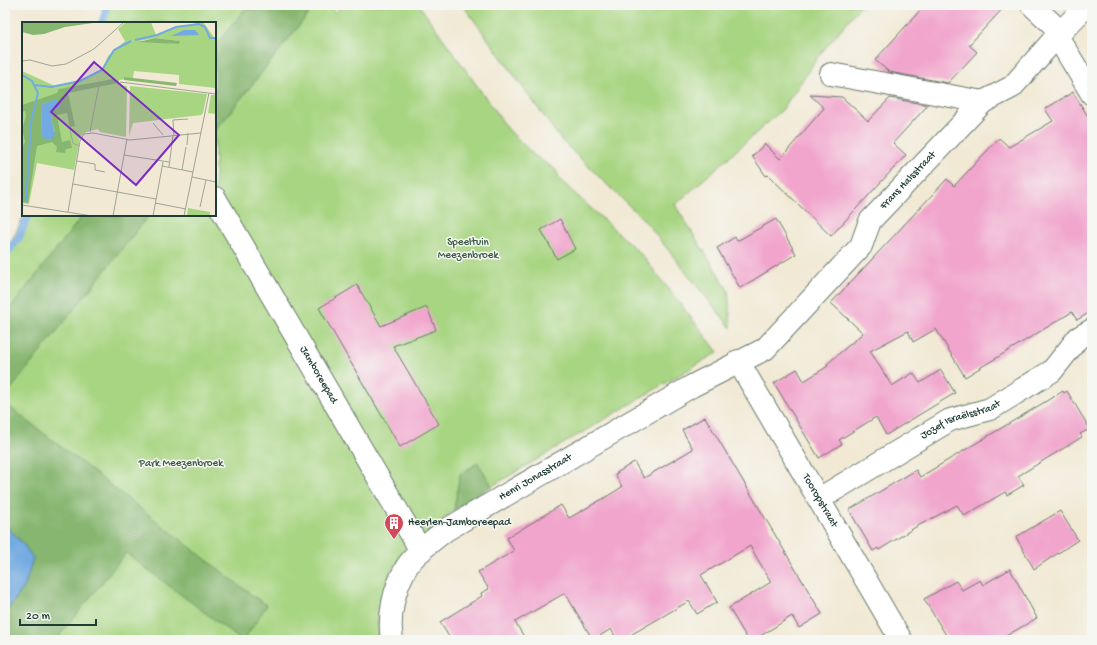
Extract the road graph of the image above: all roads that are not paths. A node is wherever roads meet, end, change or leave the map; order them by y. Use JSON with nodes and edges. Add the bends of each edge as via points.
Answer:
{"nodes":[{"id":1,"x":1032,"y":5,"type":"edge"},
{"id":2,"x":1087,"y":5,"type":"edge"},
{"id":3,"x":1059,"y":34,"type":"junction"},
{"id":4,"x":831,"y":74,"type":"dead end"},
{"id":5,"x":1092,"y":94,"type":"edge"},
{"id":6,"x":983,"y":102,"type":"junction"},
{"id":7,"x":216,"y":200,"type":"edge"},
{"id":8,"x":1092,"y":330,"type":"edge"},
{"id":9,"x":738,"y":361,"type":"junction"},
{"id":10,"x":819,"y":499,"type":"junction"},
{"id":11,"x":421,"y":551,"type":"junction"},
{"id":12,"x":392,"y":640,"type":"edge"},
{"id":13,"x":901,"y":640,"type":"edge"}],
"edges":[{"from":1,"to":3,"type":"street"},
{"from":2,"to":3,"type":"street","name":"Frans Halsstraat"},
{"from":3,"to":5,"type":"street"},
{"from":3,"to":6,"type":"street","name":"Frans Halsstraat","via":[[1012,87]]},
{"from":4,"to":6,"type":"street"},
{"from":6,"to":9,"type":"street","name":"Frans Halsstraat","via":[[870,221],[861,246],[765,349]]},
{"from":7,"to":11,"type":"street","name":"Jamboreepad"},
{"from":8,"to":10,"type":"street","name":"Jozef Israëlsstraat","via":[[1078,338],[1052,370],[990,409],[950,420]]},
{"from":9,"to":10,"type":"street","name":"Tooropstraat"},
{"from":9,"to":11,"type":"street","name":"Henri Jonasstraat","via":[[446,530]]},
{"from":10,"to":13,"type":"street","name":"Tooropstraat"},
{"from":11,"to":12,"type":"street","name":"Henri Jonasstraat","via":[[406,568],[392,602]]}]}
